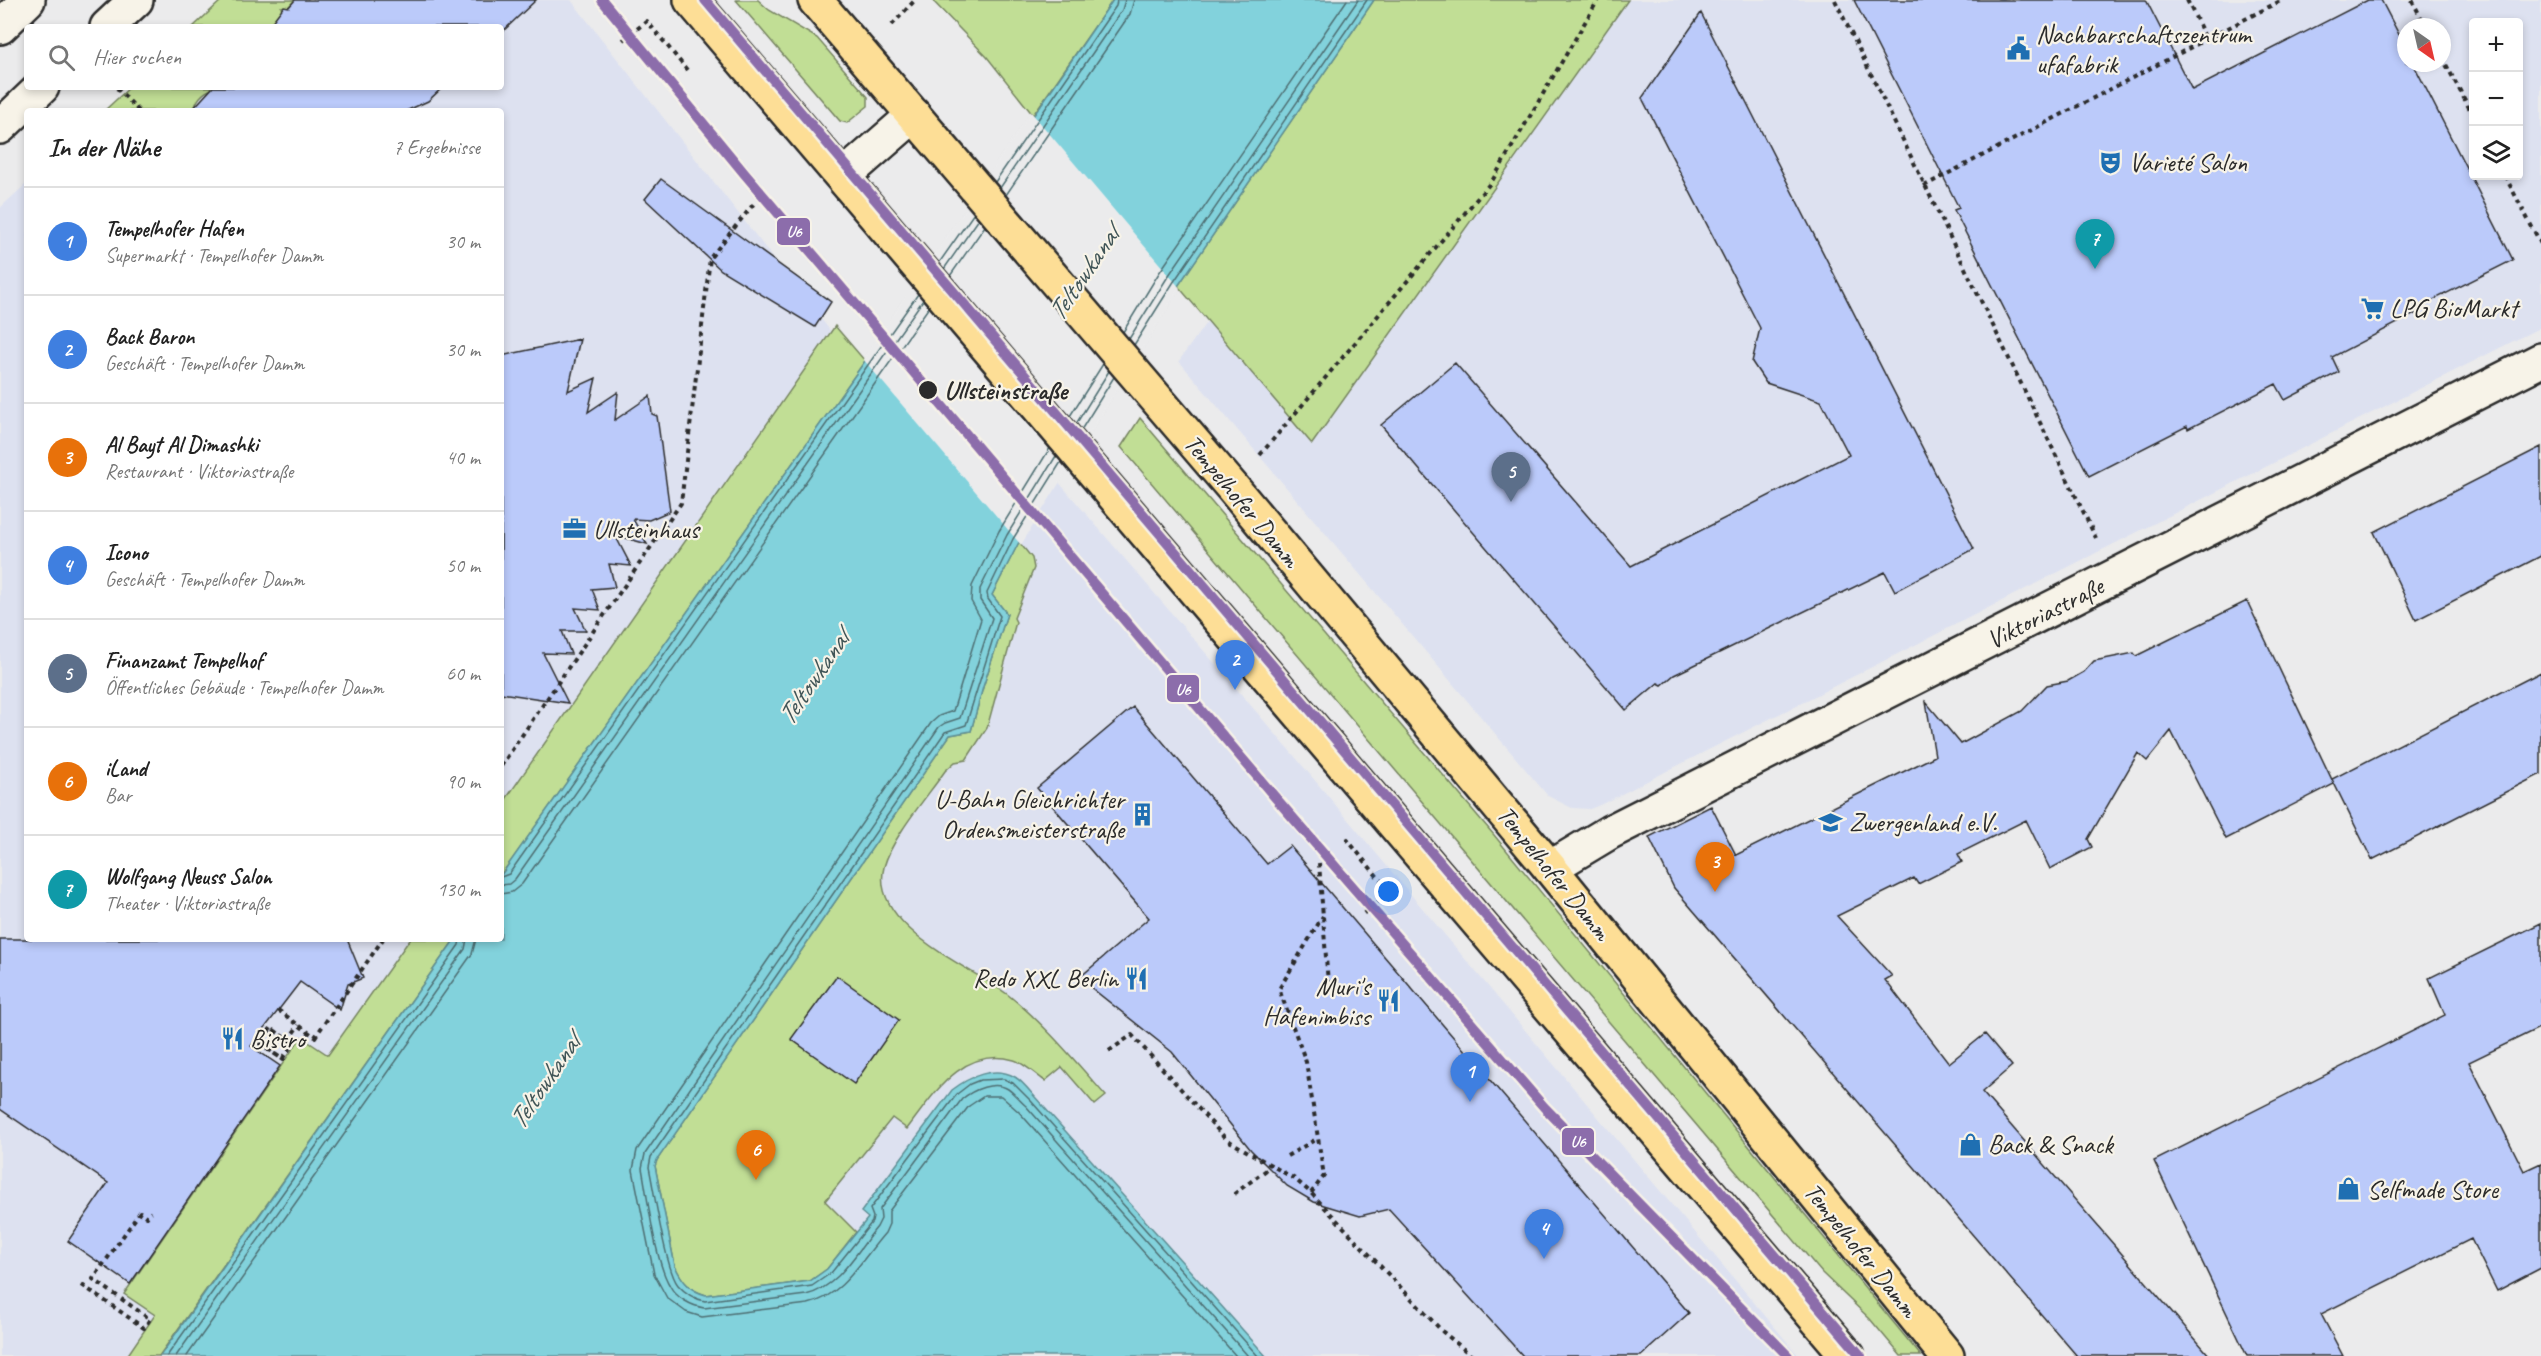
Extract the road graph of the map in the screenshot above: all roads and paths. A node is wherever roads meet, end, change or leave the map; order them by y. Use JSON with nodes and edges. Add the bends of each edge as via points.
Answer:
{"nodes":[{"id":1,"x":28,"y":0,"type":"edge"},
{"id":2,"x":136,"y":0,"type":"edge"},
{"id":3,"x":691,"y":0,"type":"edge"},
{"id":4,"x":815,"y":0,"type":"edge"},
{"id":5,"x":1598,"y":0,"type":"edge"},
{"id":6,"x":1835,"y":0,"type":"edge"},
{"id":7,"x":2187,"y":0,"type":"edge"},
{"id":8,"x":2282,"y":0,"type":"edge"},
{"id":9,"x":2412,"y":0,"type":"edge"},
{"id":10,"x":2421,"y":18,"type":"edge"},
{"id":11,"x":109,"y":24,"type":"edge"},
{"id":12,"x":0,"y":27,"type":"edge"},
{"id":13,"x":2206,"y":39,"type":"junction"},
{"id":14,"x":623,"y":40,"type":"dead end"},
{"id":15,"x":687,"y":70,"type":"dead end"},
{"id":16,"x":2450,"y":72,"type":"edge"},
{"id":17,"x":39,"y":90,"type":"edge"},
{"id":18,"x":119,"y":90,"type":"edge"},
{"id":19,"x":136,"y":108,"type":"edge"},
{"id":20,"x":2469,"y":108,"type":"edge"},
{"id":21,"x":922,"y":125,"type":"junction"},
{"id":22,"x":0,"y":127,"type":"edge"},
{"id":23,"x":843,"y":177,"type":"junction"},
{"id":24,"x":2507,"y":180,"type":"edge"},
{"id":25,"x":1924,"y":186,"type":"junction"},
{"id":26,"x":756,"y":201,"type":"dead end"},
{"id":27,"x":2541,"y":244,"type":"edge"},
{"id":28,"x":2541,"y":360,"type":"edge"},
{"id":29,"x":1276,"y":437,"type":"dead end"},
{"id":30,"x":2097,"y":539,"type":"dead end"},
{"id":31,"x":504,"y":762,"type":"edge"},
{"id":32,"x":1340,"y":831,"type":"dead end"},
{"id":33,"x":1319,"y":862,"type":"dead end"},
{"id":34,"x":1550,"y":868,"type":"junction"},
{"id":35,"x":1363,"y":914,"type":"dead end"},
{"id":36,"x":1323,"y":916,"type":"junction"},
{"id":37,"x":381,"y":942,"type":"edge"},
{"id":38,"x":1328,"y":984,"type":"dead end"},
{"id":39,"x":278,"y":1010,"type":"dead end"},
{"id":40,"x":299,"y":1025,"type":"junction"},
{"id":41,"x":271,"y":1028,"type":"junction"},
{"id":42,"x":1109,"y":1051,"type":"dead end"},
{"id":43,"x":285,"y":1061,"type":"dead end"},
{"id":44,"x":1318,"y":1138,"type":"junction"},
{"id":45,"x":1287,"y":1156,"type":"dead end"},
{"id":46,"x":1269,"y":1168,"type":"dead end"},
{"id":47,"x":1311,"y":1193,"type":"junction"},
{"id":48,"x":1234,"y":1194,"type":"dead end"},
{"id":49,"x":151,"y":1212,"type":"dead end"},
{"id":50,"x":82,"y":1285,"type":"dead end"},
{"id":51,"x":1472,"y":1356,"type":"edge"},
{"id":52,"x":1848,"y":1356,"type":"edge"},
{"id":53,"x":1947,"y":1356,"type":"edge"}],
"edges":[{"from":1,"to":12,"type":"street"},
{"from":2,"to":11,"type":"street"},
{"from":3,"to":23,"type":"main road"},
{"from":4,"to":21,"type":"main road","name":"Tempelhofer Damm"},
{"from":5,"to":29,"type":"path","via":[[1492,181]]},
{"from":6,"to":25,"type":"path"},
{"from":7,"to":13,"type":"path"},
{"from":8,"to":13,"type":"path"},
{"from":9,"to":10,"type":"path"},
{"from":13,"to":25,"type":"path"},
{"from":14,"to":15,"type":"path","via":[[647,21]]},
{"from":16,"to":20,"type":"path"},
{"from":17,"to":22,"type":"street"},
{"from":18,"to":19,"type":"path"},
{"from":21,"to":23,"type":"street"},
{"from":21,"to":34,"type":"main road","name":"Tempelhofer Damm"},
{"from":23,"to":52,"type":"main road"},
{"from":24,"to":27,"type":"path"},
{"from":25,"to":30,"type":"path"},
{"from":26,"to":31,"type":"path","via":[[710,258],[681,503]]},
{"from":28,"to":34,"type":"street","name":"Viktoriastraße","via":[[1610,832]]},
{"from":32,"to":35,"type":"path","via":[[1390,892]]},
{"from":33,"to":36,"type":"path"},
{"from":34,"to":53,"type":"main road","name":"Tempelhofer Damm"},
{"from":36,"to":38,"type":"path"},
{"from":36,"to":44,"type":"path","via":[[1279,989],[1306,1062]]},
{"from":37,"to":40,"type":"path","via":[[315,1037]]},
{"from":39,"to":40,"type":"path"},
{"from":40,"to":41,"type":"path","via":[[288,1040]]},
{"from":41,"to":41,"type":"path","via":[[293,1044],[282,1059],[260,1043]]},
{"from":41,"to":43,"type":"path","via":[[260,1044]]},
{"from":42,"to":47,"type":"path","via":[[1132,1035],[1226,1139],[1295,1179]]},
{"from":44,"to":45,"type":"path"},
{"from":44,"to":47,"type":"path","via":[[1324,1176]]},
{"from":46,"to":48,"type":"path"},
{"from":47,"to":51,"type":"path","via":[[1443,1332]]},
{"from":49,"to":50,"type":"path","via":[[147,1217],[140,1212],[93,1280],[150,1319],[144,1328]]}]}
